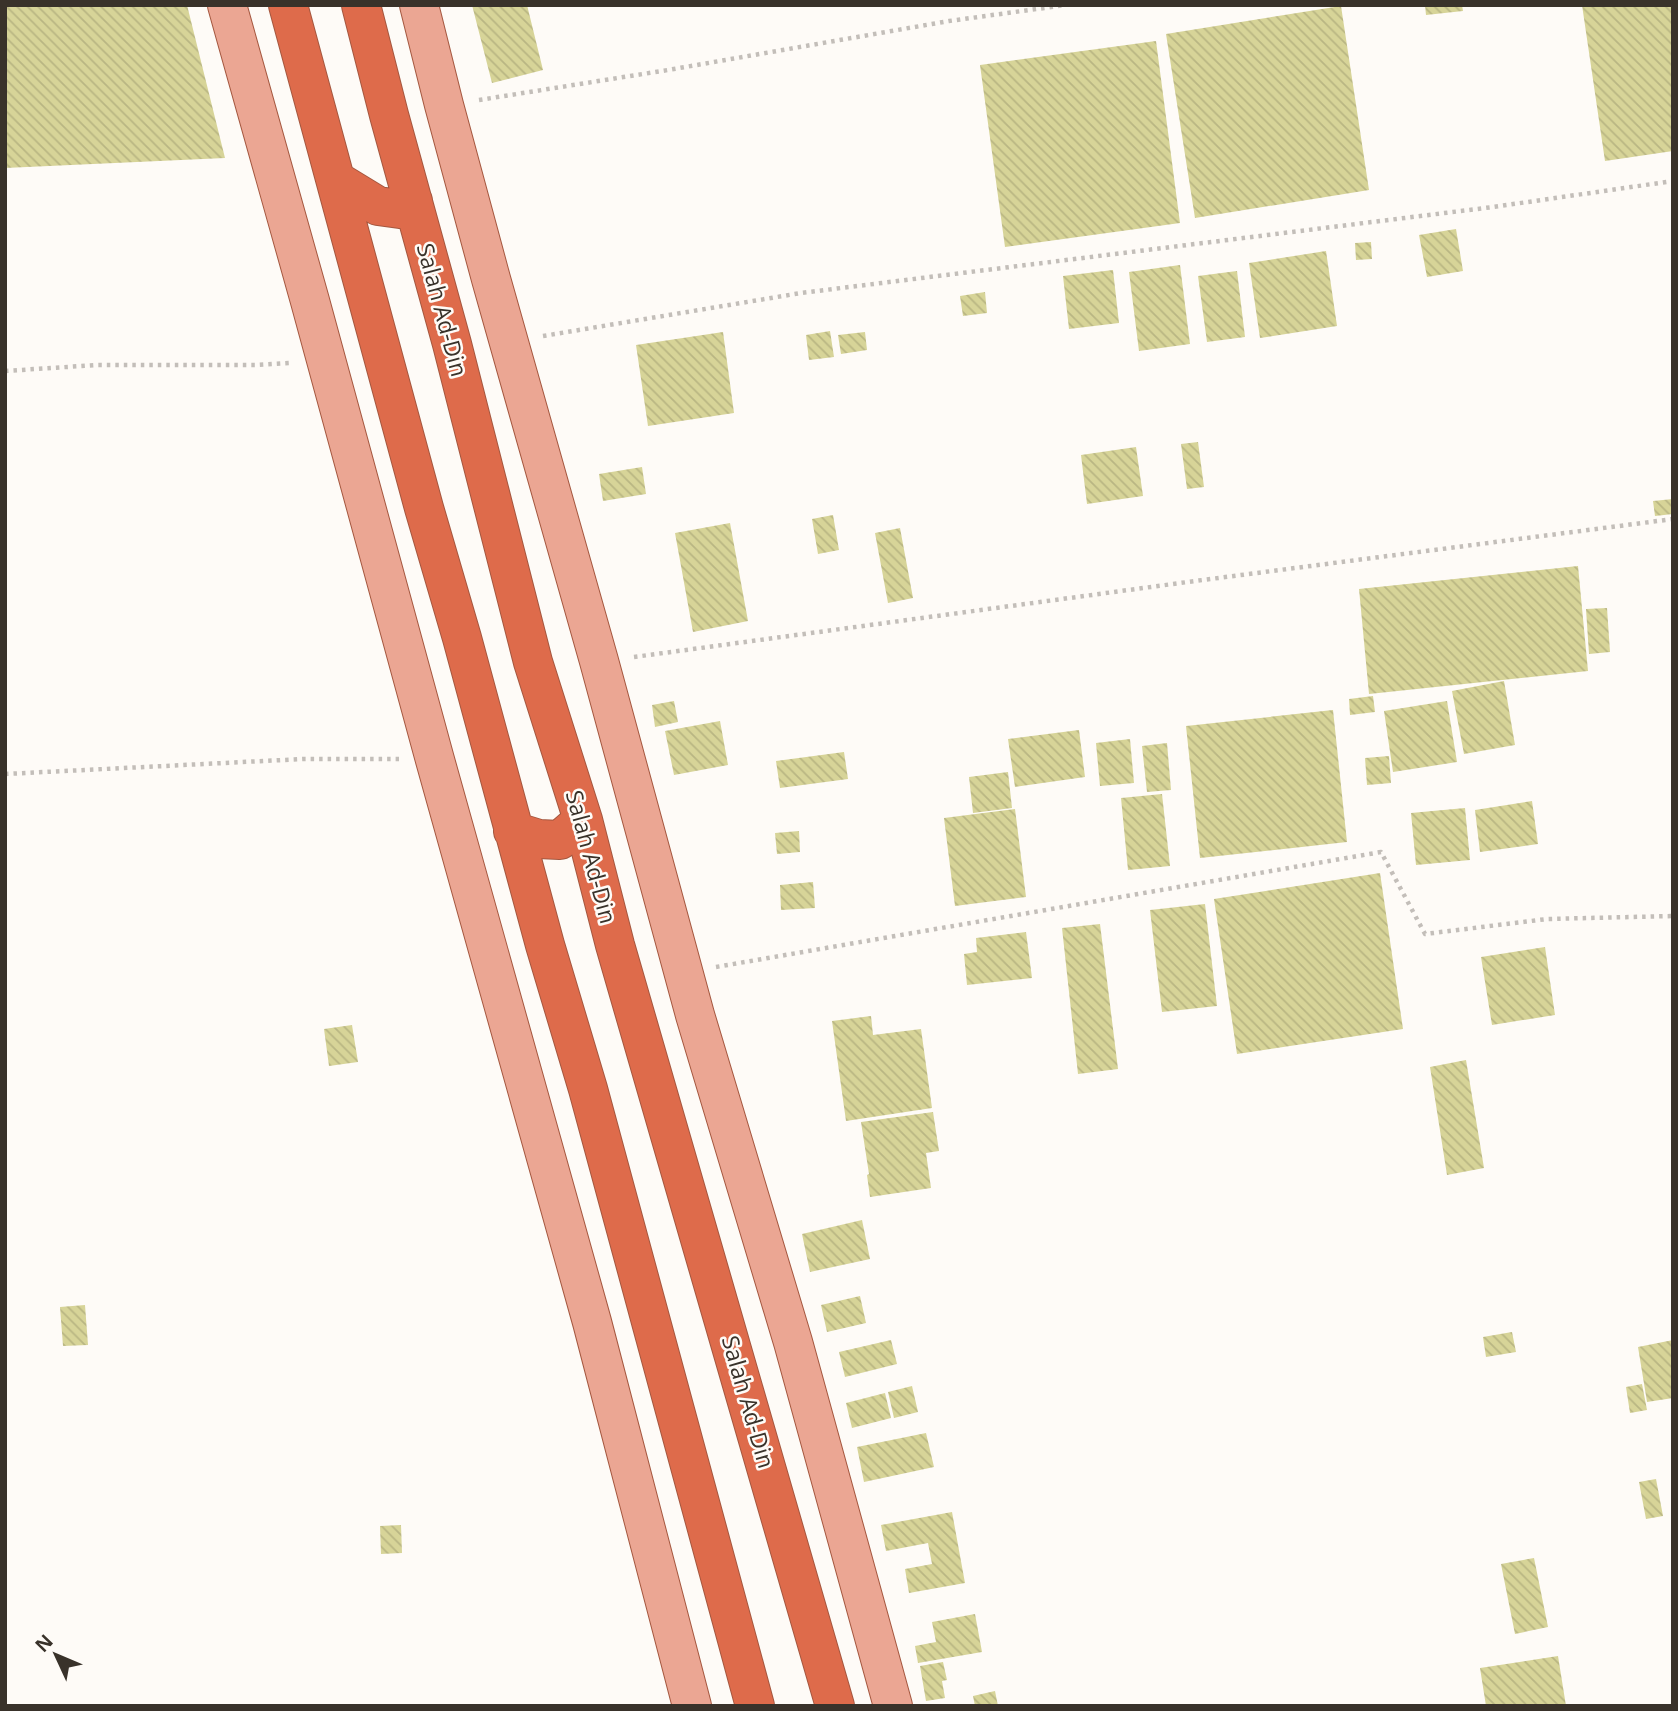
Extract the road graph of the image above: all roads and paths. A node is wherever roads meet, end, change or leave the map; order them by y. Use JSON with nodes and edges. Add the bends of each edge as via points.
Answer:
{"nodes":[{"id":1,"x":228,"y":5,"type":"edge"},
{"id":2,"x":288,"y":5,"type":"edge"},
{"id":3,"x":361,"y":5,"type":"edge"},
{"id":4,"x":419,"y":5,"type":"edge"},
{"id":5,"x":1066,"y":5,"type":"edge"},
{"id":6,"x":444,"y":105,"type":"junction"},
{"id":7,"x":337,"y":181,"type":"junction"},
{"id":8,"x":1673,"y":181,"type":"edge"},
{"id":9,"x":413,"y":201,"type":"junction"},
{"id":10,"x":509,"y":342,"type":"junction"},
{"id":11,"x":326,"y":360,"type":"junction"},
{"id":12,"x":5,"y":371,"type":"edge"},
{"id":13,"x":1673,"y":519,"type":"edge"},
{"id":14,"x":599,"y":661,"type":"junction"},
{"id":15,"x":435,"y":760,"type":"junction"},
{"id":16,"x":5,"y":774,"type":"edge"},
{"id":17,"x":583,"y":820,"type":"junction"},
{"id":18,"x":513,"y":831,"type":"junction"},
{"id":19,"x":1673,"y":916,"type":"edge"},
{"id":20,"x":684,"y":972,"type":"junction"},
{"id":21,"x":692,"y":1706,"type":"edge"},
{"id":22,"x":755,"y":1706,"type":"edge"},
{"id":23,"x":835,"y":1706,"type":"edge"},
{"id":24,"x":893,"y":1706,"type":"edge"}],
"edges":[{"from":1,"to":11,"type":"main road"},
{"from":2,"to":7,"type":"highway"},
{"from":3,"to":9,"type":"highway","name":"Salah Ad-Din"},
{"from":4,"to":6,"type":"main road"},
{"from":5,"to":6,"type":"path"},
{"from":6,"to":10,"type":"main road"},
{"from":7,"to":9,"type":"highway","via":[[378,206],[400,209]]},
{"from":7,"to":18,"type":"highway"},
{"from":8,"to":10,"type":"path","via":[[801,293]]},
{"from":9,"to":17,"type":"highway","name":"Salah Ad-Din","via":[[533,662]]},
{"from":10,"to":14,"type":"main road"},
{"from":11,"to":12,"type":"path"},
{"from":11,"to":15,"type":"main road"},
{"from":13,"to":14,"type":"path"},
{"from":14,"to":20,"type":"main road"},
{"from":15,"to":16,"type":"path","via":[[303,759]]},
{"from":15,"to":21,"type":"main road","via":[[592,1322]]},
{"from":17,"to":18,"type":"highway","via":[[560,840]]},
{"from":17,"to":23,"type":"highway","name":"Salah Ad-Din"},
{"from":18,"to":22,"type":"highway"},
{"from":19,"to":20,"type":"path","via":[[1547,919],[1425,934],[1381,852]]},
{"from":20,"to":24,"type":"main road","via":[[793,1342]]}]}
